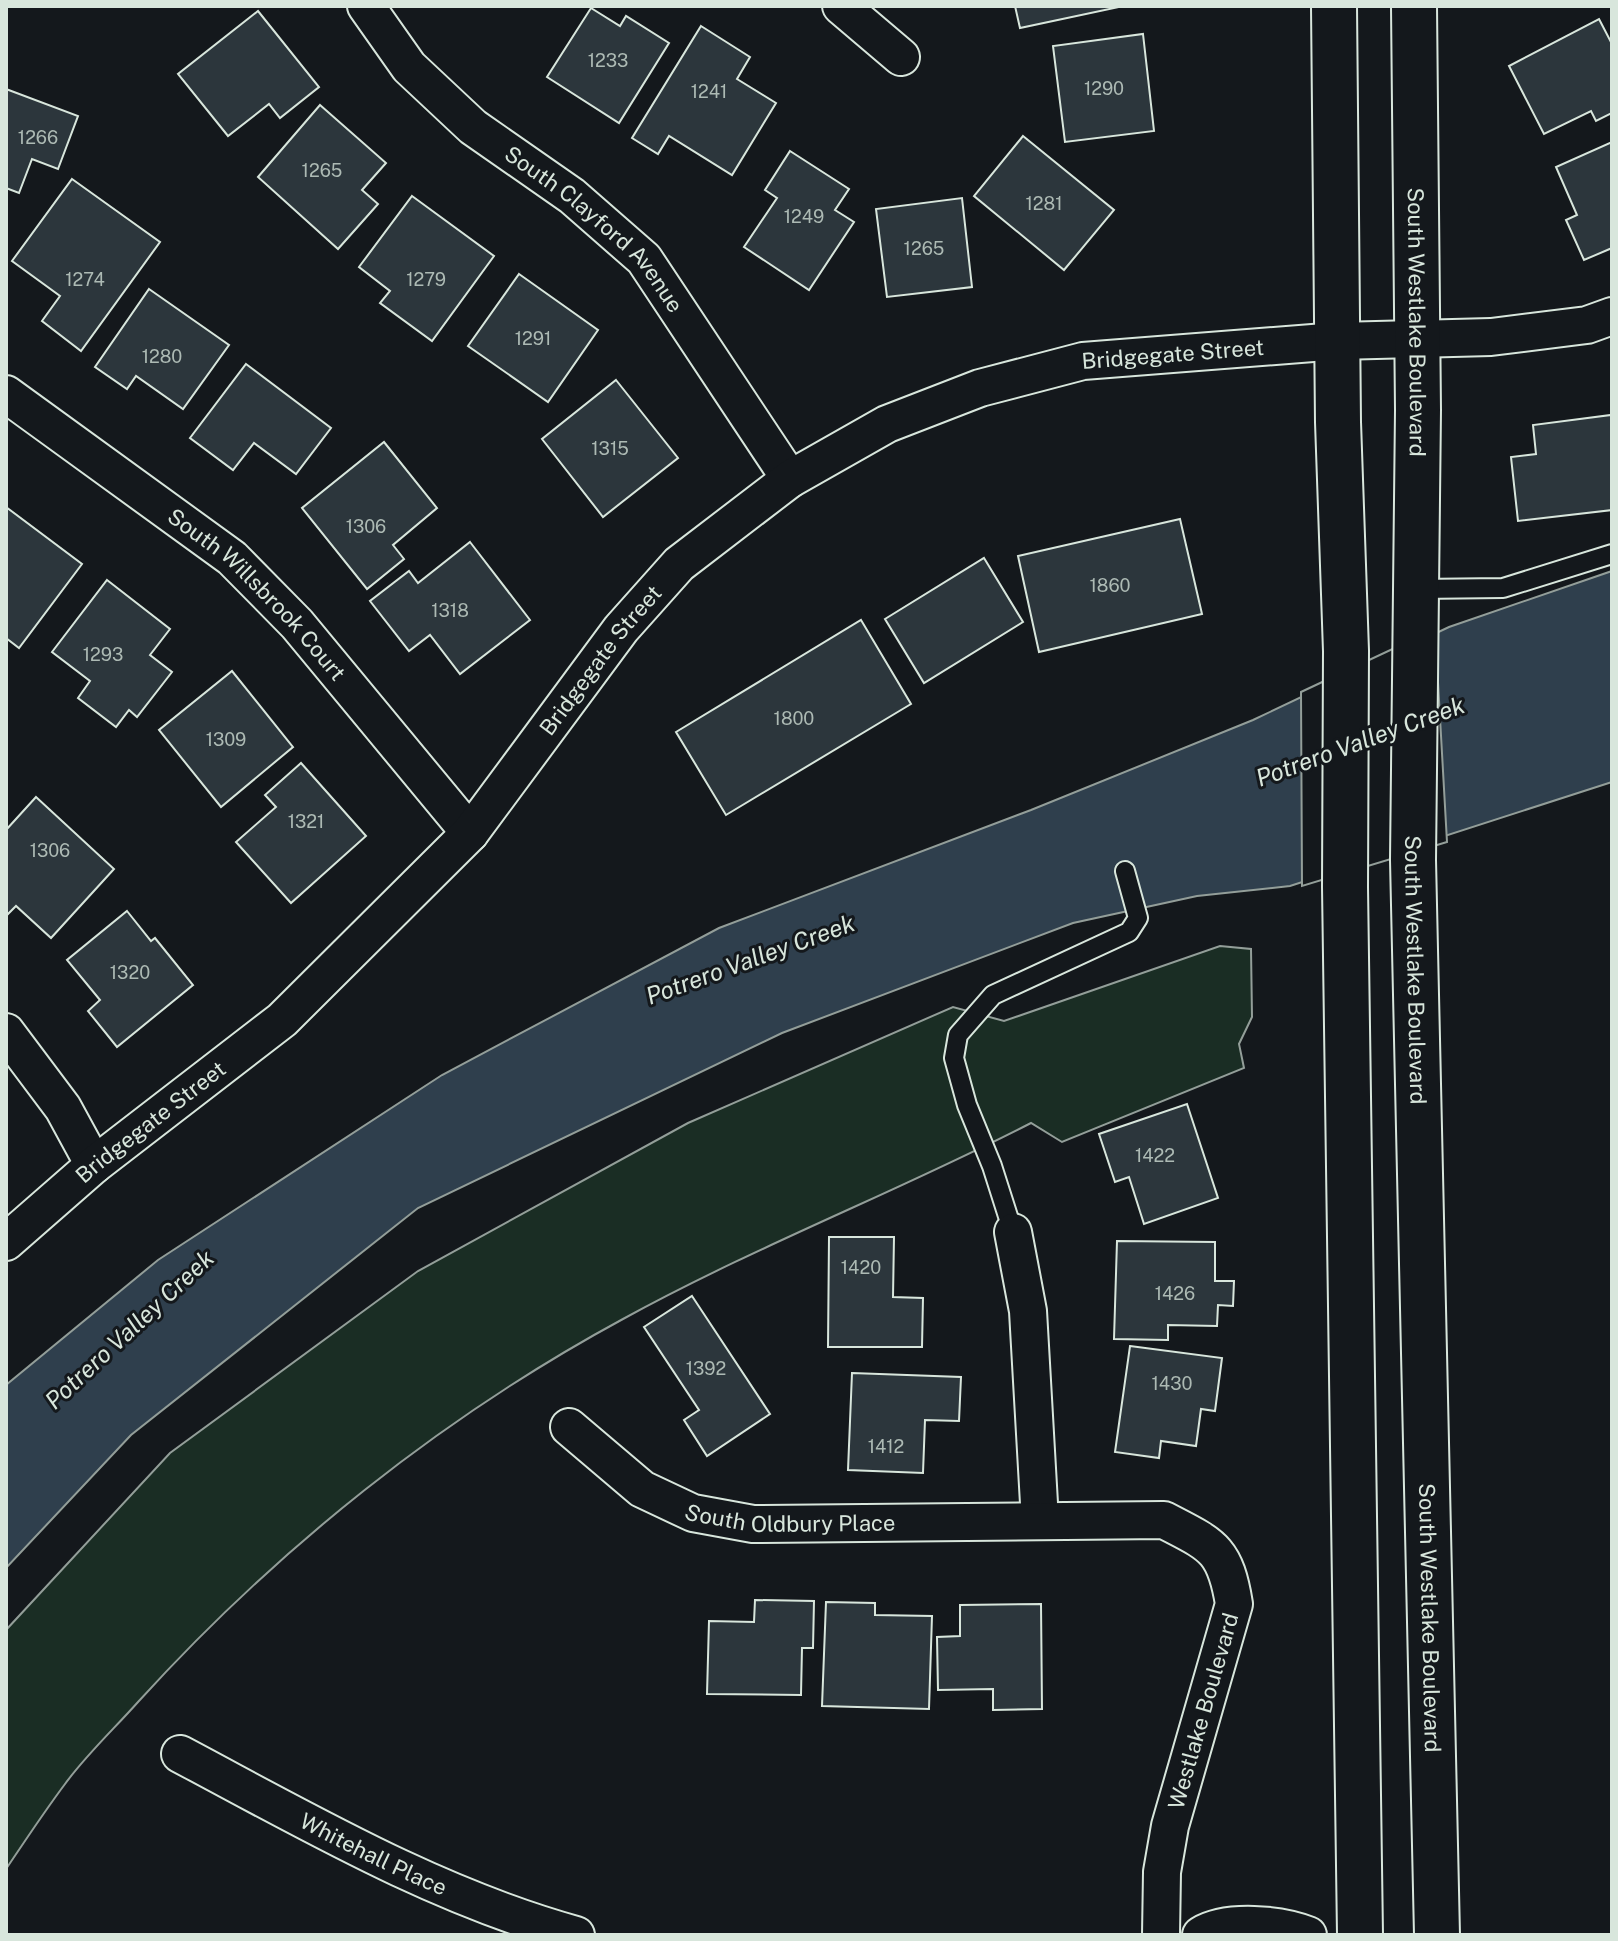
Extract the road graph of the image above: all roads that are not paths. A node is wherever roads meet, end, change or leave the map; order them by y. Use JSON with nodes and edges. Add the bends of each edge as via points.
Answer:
{"nodes":[{"id":1,"x":841,"y":6,"type":"edge"},
{"id":2,"x":1334,"y":6,"type":"edge"},
{"id":3,"x":1414,"y":6,"type":"edge"},
{"id":4,"x":376,"y":10,"type":"edge"},
{"id":5,"x":901,"y":57,"type":"dead end"},
{"id":6,"x":1612,"y":316,"type":"edge"},
{"id":7,"x":1417,"y":337,"type":"junction"},
{"id":8,"x":1338,"y":341,"type":"junction"},
{"id":9,"x":6,"y":394,"type":"edge"},
{"id":10,"x":790,"y":479,"type":"junction"},
{"id":11,"x":1612,"y":554,"type":"edge"},
{"id":12,"x":1415,"y":607,"type":"junction"},
{"id":13,"x":470,"y":833,"type":"junction"},
{"id":14,"x":1125,"y":871,"type":"dead end"},
{"id":15,"x":6,"y":1032,"type":"edge"},
{"id":16,"x":94,"y":1165,"type":"junction"},
{"id":17,"x":1013,"y":1232,"type":"joint"},
{"id":18,"x":6,"y":1242,"type":"edge"},
{"id":19,"x":569,"y":1427,"type":"dead end"},
{"id":20,"x":1164,"y":1520,"type":"joint"},
{"id":21,"x":1040,"y":1521,"type":"junction"},
{"id":22,"x":180,"y":1754,"type":"dead end"},
{"id":23,"x":576,"y":1935,"type":"edge"},
{"id":24,"x":1161,"y":1935,"type":"edge"},
{"id":25,"x":1201,"y":1935,"type":"edge"},
{"id":26,"x":1308,"y":1935,"type":"edge"},
{"id":27,"x":1360,"y":1935,"type":"edge"},
{"id":28,"x":1437,"y":1935,"type":"edge"}],
"edges":[{"from":1,"to":5,"type":"street"},
{"from":2,"to":8,"type":"main road"},
{"from":3,"to":7,"type":"main road","name":"South Westlake Boulevard"},
{"from":4,"to":10,"type":"street","name":"South Clayford Avenue","via":[[409,67],[473,127],[572,196],[644,259]]},
{"from":6,"to":7,"type":"street","name":"Bridgegate Street","via":[[1587,325],[1499,336]]},
{"from":7,"to":8,"type":"street","name":"Bridgegate Street"},
{"from":7,"to":12,"type":"main road","name":"South Westlake Boulevard"},
{"from":8,"to":10,"type":"street","name":"Bridgegate Street","via":[[1083,361],[980,388],[887,424]]},
{"from":8,"to":27,"type":"main road"},
{"from":9,"to":13,"type":"street","name":"South Willsbrook Court","via":[[232,558],[297,624]]},
{"from":10,"to":13,"type":"street","name":"Bridgegate Street","via":[[679,564],[621,629]]},
{"from":11,"to":12,"type":"lane","via":[[1503,588]]},
{"from":12,"to":28,"type":"main road","name":"South Westlake Boulevard","via":[[1413,860]]},
{"from":13,"to":16,"type":"street","name":"Bridgegate Street","via":[[282,1020]]},
{"from":14,"to":17,"type":"lane","via":[[1138,918],[1129,932],[993,995],[958,1035],[954,1058],[967,1105]]},
{"from":15,"to":16,"type":"street","via":[[63,1108]]},
{"from":16,"to":18,"type":"street","name":"Bridgegate Street"},
{"from":17,"to":21,"type":"street","via":[[1028,1311]]},
{"from":19,"to":21,"type":"street","name":"South Oldbury Place","via":[[642,1489],[693,1513],[753,1524]]},
{"from":20,"to":21,"type":"street","name":"South Oldbury Place"},
{"from":20,"to":24,"type":"street","name":"Westlake Boulevard","via":[[1208,1543],[1228,1568],[1234,1604],[1170,1826],[1162,1872]]},
{"from":22,"to":23,"type":"street","name":"Whitehall Place","via":[[401,1870],[510,1917]]},
{"from":25,"to":26,"type":"street","via":[[1216,1926],[1292,1928]]}]}
